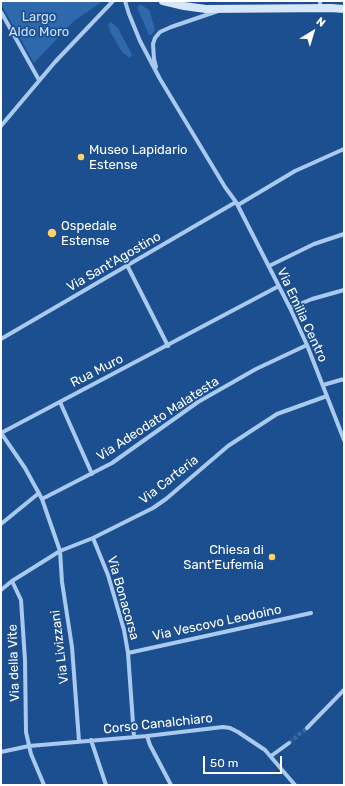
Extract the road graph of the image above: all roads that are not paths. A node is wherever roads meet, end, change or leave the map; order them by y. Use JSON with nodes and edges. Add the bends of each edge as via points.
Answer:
{"nodes":[{"id":1,"x":113,"y":1,"type":"edge"},
{"id":2,"x":125,"y":1,"type":"edge"},
{"id":3,"x":163,"y":1,"type":"edge"},
{"id":4,"x":320,"y":4,"type":"edge"},
{"id":5,"x":226,"y":9,"type":"junction"},
{"id":6,"x":344,"y":9,"type":"edge"},
{"id":7,"x":1,"y":12,"type":"edge"},
{"id":8,"x":160,"y":79,"type":"junction"},
{"id":9,"x":39,"y":80,"type":"junction"},
{"id":10,"x":1,"y":126,"type":"edge"},
{"id":11,"x":344,"y":150,"type":"edge"},
{"id":12,"x":237,"y":203,"type":"junction"},
{"id":13,"x":344,"y":234,"type":"edge"},
{"id":14,"x":128,"y":265,"type":"junction"},
{"id":15,"x":269,"y":266,"type":"junction"},
{"id":16,"x":279,"y":286,"type":"junction"},
{"id":17,"x":344,"y":290,"type":"edge"},
{"id":18,"x":290,"y":308,"type":"junction"},
{"id":19,"x":1,"y":339,"type":"edge"},
{"id":20,"x":307,"y":345,"type":"junction"},
{"id":21,"x":168,"y":346,"type":"junction"},
{"id":22,"x":344,"y":379,"type":"edge"},
{"id":23,"x":323,"y":385,"type":"junction"},
{"id":24,"x":327,"y":396,"type":"junction"},
{"id":25,"x":60,"y":402,"type":"junction"},
{"id":26,"x":1,"y":433,"type":"edge"},
{"id":27,"x":344,"y":440,"type":"edge"},
{"id":28,"x":92,"y":474,"type":"junction"},
{"id":29,"x":39,"y":493,"type":"junction"},
{"id":30,"x":42,"y":499,"type":"junction"},
{"id":31,"x":1,"y":524,"type":"edge"},
{"id":32,"x":93,"y":538,"type":"junction"},
{"id":33,"x":60,"y":551,"type":"junction"},
{"id":34,"x":12,"y":580,"type":"junction"},
{"id":35,"x":1,"y":590,"type":"edge"},
{"id":36,"x":311,"y":613,"type":"dead end"},
{"id":37,"x":128,"y":653,"type":"junction"},
{"id":38,"x":344,"y":690,"type":"edge"},
{"id":39,"x":307,"y":728,"type":"tunnel mouth"},
{"id":40,"x":148,"y":736,"type":"junction"},
{"id":41,"x":134,"y":737,"type":"junction"},
{"id":42,"x":91,"y":740,"type":"junction"},
{"id":43,"x":79,"y":741,"type":"junction"},
{"id":44,"x":288,"y":743,"type":"tunnel mouth"},
{"id":45,"x":29,"y":746,"type":"junction"},
{"id":46,"x":1,"y":752,"type":"edge"},
{"id":47,"x":271,"y":756,"type":"junction"},
{"id":48,"x":44,"y":785,"type":"edge"},
{"id":49,"x":106,"y":785,"type":"edge"},
{"id":50,"x":171,"y":785,"type":"edge"},
{"id":51,"x":295,"y":785,"type":"edge"}],
"edges":[{"from":1,"to":9,"type":"street"},
{"from":2,"to":8,"type":"street","via":[[140,41]]},
{"from":3,"to":5,"type":"street","via":[[195,8]]},
{"from":4,"to":5,"type":"street"},
{"from":4,"to":6,"type":"street"},
{"from":5,"to":8,"type":"street","via":[[171,27],[155,38],[155,63]]},
{"from":7,"to":9,"type":"street"},
{"from":8,"to":12,"type":"street","name":"Via Emilia Centro"},
{"from":9,"to":10,"type":"street"},
{"from":11,"to":12,"type":"street","name":"Via Sant'Agostino","via":[[295,171]]},
{"from":12,"to":14,"type":"street","name":"Via Sant'Agostino"},
{"from":12,"to":15,"type":"street","name":"Via Emilia Centro"},
{"from":13,"to":15,"type":"street","via":[[314,244]]},
{"from":14,"to":19,"type":"street","name":"Via Sant'Agostino"},
{"from":14,"to":21,"type":"street"},
{"from":15,"to":16,"type":"street","name":"Via Emilia Centro"},
{"from":16,"to":18,"type":"street","name":"Via Emilia Centro"},
{"from":16,"to":21,"type":"street","name":"Rua Muro"},
{"from":17,"to":18,"type":"street"},
{"from":18,"to":20,"type":"street","name":"Via Emilia Centro"},
{"from":20,"to":23,"type":"street","name":"Via Emilia Centro"},
{"from":20,"to":28,"type":"street","name":"Via Adeodato Malatesta","via":[[256,369],[198,402],[112,463]]},
{"from":21,"to":25,"type":"street","name":"Rua Muro"},
{"from":22,"to":23,"type":"street"},
{"from":23,"to":24,"type":"street","name":"Via Emilia Centro"},
{"from":24,"to":27,"type":"street","name":"Via Emilia Centro"},
{"from":24,"to":32,"type":"street","name":"Via Carteria","via":[[277,414],[228,446],[166,499]]},
{"from":25,"to":26,"type":"street","name":"Rua Muro"},
{"from":25,"to":28,"type":"street"},
{"from":26,"to":29,"type":"street","name":"Via Livizzani"},
{"from":28,"to":30,"type":"street","name":"Via Adeodato Malatesta"},
{"from":29,"to":30,"type":"street","name":"Via Livizzani"},
{"from":29,"to":31,"type":"street"},
{"from":30,"to":33,"type":"street","name":"Via Livizzani"},
{"from":32,"to":33,"type":"street","name":"Via Carteria"},
{"from":32,"to":37,"type":"street","name":"Via Bonacorsa","via":[[108,575]]},
{"from":33,"to":34,"type":"street","name":"Via Carteria"},
{"from":33,"to":43,"type":"street","name":"Via Livizzani","via":[[72,646]]},
{"from":34,"to":35,"type":"street","name":"Via Carteria"},
{"from":34,"to":45,"type":"street","name":"Via della Vite","via":[[21,600],[26,732]]},
{"from":36,"to":37,"type":"street","name":"Via Vescovo Leodoino"},
{"from":37,"to":41,"type":"street","name":"Via Bonacorsa"},
{"from":38,"to":39,"type":"street"},
{"from":40,"to":41,"type":"street","name":"Corso Canalchiaro"},
{"from":40,"to":47,"type":"street","name":"Corso Canalchiaro","via":[[230,728],[245,735]]},
{"from":40,"to":50,"type":"street","via":[[150,745]]},
{"from":41,"to":42,"type":"street","name":"Corso Canalchiaro"},
{"from":42,"to":43,"type":"street","name":"Corso Canalchiaro"},
{"from":42,"to":49,"type":"street"},
{"from":43,"to":45,"type":"street","name":"Corso Canalchiaro"},
{"from":44,"to":47,"type":"street"},
{"from":45,"to":46,"type":"street","name":"Corso Canalchiaro"},
{"from":45,"to":48,"type":"street","name":"Via della Vite"},
{"from":47,"to":51,"type":"street","name":"Corso Canalchiaro"}]}
